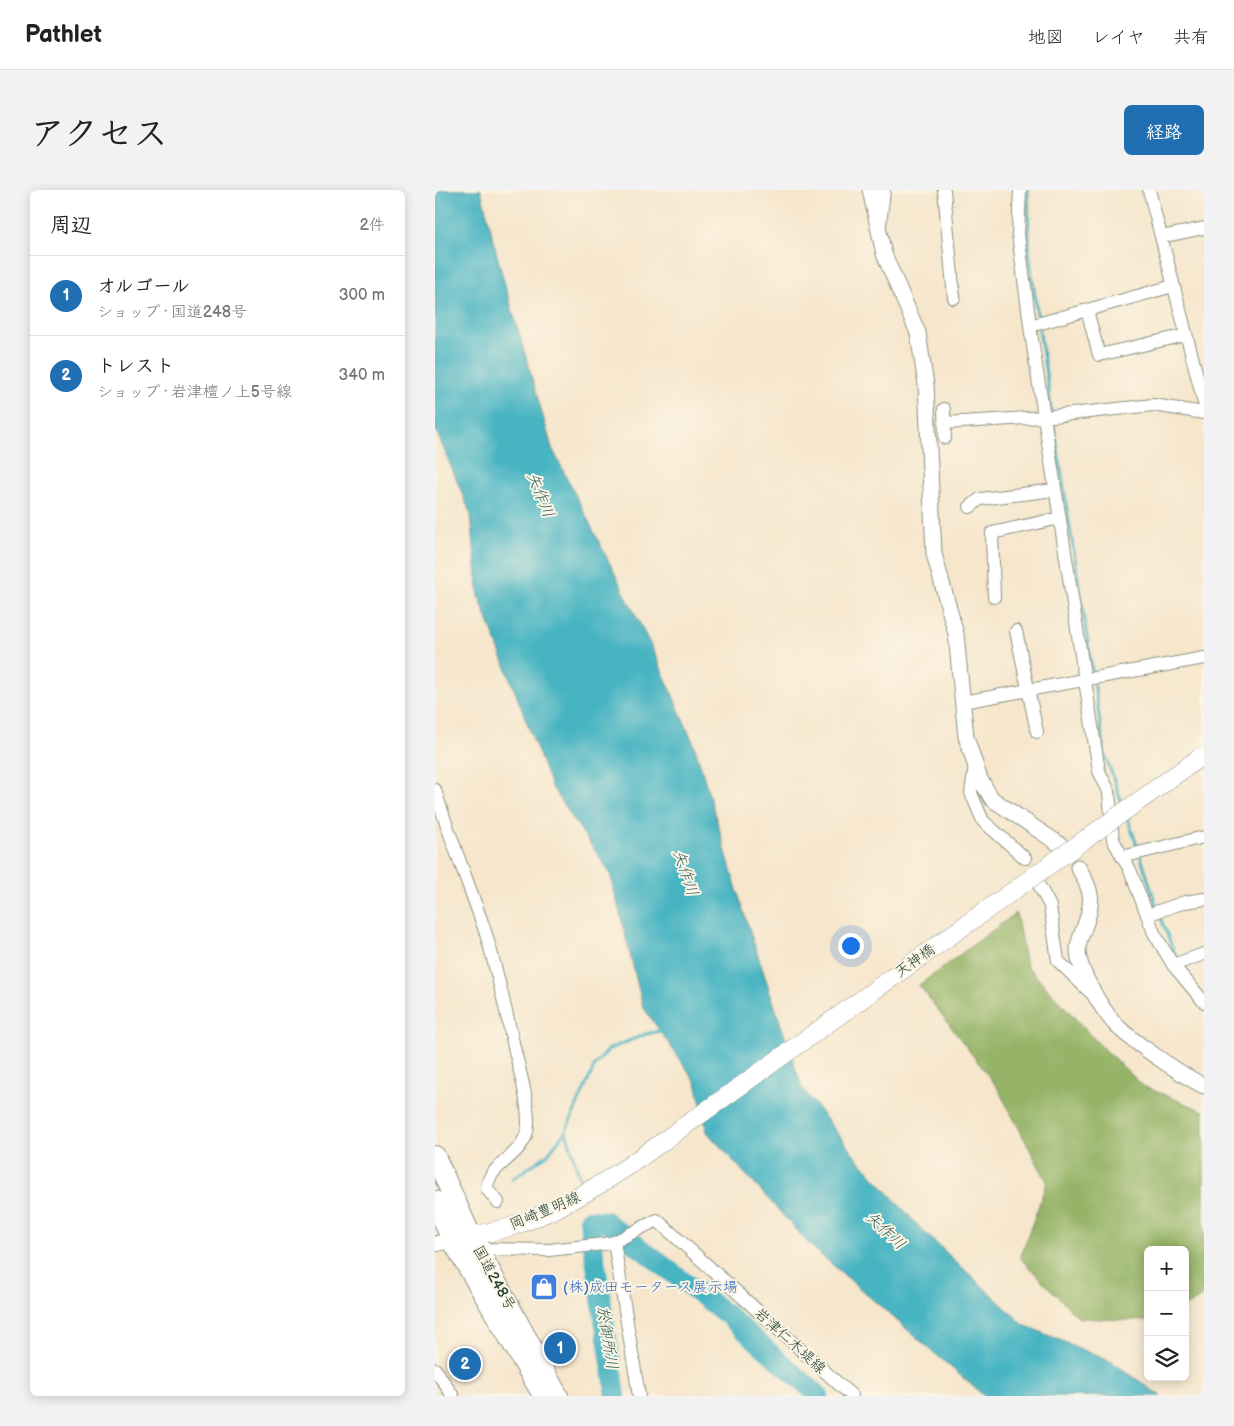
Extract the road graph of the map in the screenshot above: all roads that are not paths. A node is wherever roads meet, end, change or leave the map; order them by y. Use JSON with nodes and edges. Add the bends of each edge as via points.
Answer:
{"nodes":[{"id":1,"x":870,"y":190,"type":"edge"},
{"id":2,"x":884,"y":190,"type":"edge"},
{"id":3,"x":944,"y":190,"type":"edge"},
{"id":4,"x":1020,"y":190,"type":"edge"},
{"id":5,"x":1149,"y":190,"type":"edge"},
{"id":6,"x":1204,"y":228,"type":"edge"},
{"id":7,"x":879,"y":230,"type":"junction"},
{"id":8,"x":1161,"y":237,"type":"junction"},
{"id":9,"x":1173,"y":286,"type":"junction"},
{"id":10,"x":954,"y":298,"type":"dead end"},
{"id":11,"x":1087,"y":310,"type":"junction"},
{"id":12,"x":1030,"y":326,"type":"junction"},
{"id":13,"x":1186,"y":335,"type":"junction"},
{"id":14,"x":1201,"y":382,"type":"edge"},
{"id":15,"x":1204,"y":403,"type":"edge"},
{"id":16,"x":944,"y":409,"type":"dead end"},
{"id":17,"x":1204,"y":413,"type":"edge"},
{"id":18,"x":1044,"y":417,"type":"junction"},
{"id":19,"x":944,"y":423,"type":"junction"},
{"id":20,"x":945,"y":438,"type":"dead end"},
{"id":21,"x":1055,"y":490,"type":"junction"},
{"id":22,"x":970,"y":507,"type":"dead end"},
{"id":23,"x":1060,"y":518,"type":"junction"},
{"id":24,"x":994,"y":597,"type":"dead end"},
{"id":25,"x":1016,"y":631,"type":"dead end"},
{"id":26,"x":1204,"y":658,"type":"edge"},
{"id":27,"x":1086,"y":679,"type":"junction"},
{"id":28,"x":1027,"y":690,"type":"junction"},
{"id":29,"x":963,"y":702,"type":"junction"},
{"id":30,"x":1037,"y":732,"type":"dead end"},
{"id":31,"x":1202,"y":757,"type":"edge"},
{"id":32,"x":975,"y":763,"type":"junction"},
{"id":33,"x":435,"y":790,"type":"edge"},
{"id":34,"x":1204,"y":837,"type":"edge"},
{"id":35,"x":1062,"y":846,"type":"dead end"},
{"id":36,"x":1122,"y":856,"type":"junction"},
{"id":37,"x":1025,"y":858,"type":"dead end"},
{"id":38,"x":1078,"y":868,"type":"dead end"},
{"id":39,"x":1040,"y":887,"type":"dead end"},
{"id":40,"x":1204,"y":899,"type":"edge"},
{"id":41,"x":1147,"y":915,"type":"junction"},
{"id":42,"x":1204,"y":954,"type":"edge"},
{"id":43,"x":1173,"y":965,"type":"junction"},
{"id":44,"x":1098,"y":998,"type":"junction"},
{"id":45,"x":1204,"y":1002,"type":"edge"},
{"id":46,"x":1204,"y":1086,"type":"edge"},
{"id":47,"x":435,"y":1156,"type":"edge"},
{"id":48,"x":630,"y":1165,"type":"joint"},
{"id":49,"x":435,"y":1201,"type":"edge"},
{"id":50,"x":498,"y":1202,"type":"dead end"},
{"id":51,"x":453,"y":1240,"type":"edge"},
{"id":52,"x":609,"y":1243,"type":"junction"},
{"id":53,"x":435,"y":1369,"type":"edge"},
{"id":54,"x":453,"y":1396,"type":"edge"},
{"id":55,"x":543,"y":1396,"type":"edge"},
{"id":56,"x":558,"y":1396,"type":"edge"},
{"id":57,"x":639,"y":1396,"type":"edge"},
{"id":58,"x":852,"y":1396,"type":"edge"}],
"edges":[{"from":1,"to":7,"type":"street"},
{"from":2,"to":7,"type":"street"},
{"from":3,"to":10,"type":"street"},
{"from":4,"to":12,"type":"street","via":[[1018,234]]},
{"from":5,"to":8,"type":"street"},
{"from":6,"to":8,"type":"street"},
{"from":7,"to":29,"type":"street","via":[[884,254],[918,333],[926,385],[934,554],[956,634]]},
{"from":8,"to":9,"type":"street"},
{"from":9,"to":11,"type":"street"},
{"from":9,"to":13,"type":"street"},
{"from":11,"to":12,"type":"street"},
{"from":11,"to":13,"type":"street","via":[[1099,355]]},
{"from":12,"to":18,"type":"street"},
{"from":13,"to":14,"type":"street"},
{"from":14,"to":15,"type":"street"},
{"from":16,"to":19,"type":"street"},
{"from":17,"to":18,"type":"street","via":[[1153,405]]},
{"from":18,"to":19,"type":"street"},
{"from":18,"to":21,"type":"street"},
{"from":19,"to":20,"type":"street"},
{"from":21,"to":22,"type":"street","via":[[980,499]]},
{"from":21,"to":23,"type":"street"},
{"from":23,"to":24,"type":"street","via":[[992,534]]},
{"from":23,"to":27,"type":"street"},
{"from":25,"to":28,"type":"street"},
{"from":26,"to":27,"type":"street"},
{"from":27,"to":28,"type":"street"},
{"from":27,"to":36,"type":"street","via":[[1099,771],[1109,792],[1113,840]]},
{"from":28,"to":29,"type":"street"},
{"from":28,"to":30,"type":"street"},
{"from":29,"to":32,"type":"street","via":[[966,737]]},
{"from":31,"to":48,"type":"main road","name":"天神橋","bridge":true},
{"from":32,"to":35,"type":"street","via":[[992,799]]},
{"from":32,"to":37,"type":"street","via":[[971,793],[983,821]]},
{"from":33,"to":50,"type":"street","via":[[485,932],[524,1096],[528,1124],[526,1136],[516,1153],[490,1175],[487,1185]]},
{"from":34,"to":36,"type":"street"},
{"from":36,"to":41,"type":"street"},
{"from":38,"to":44,"type":"street","via":[[1088,884],[1091,898],[1090,913],[1078,949],[1080,964]]},
{"from":39,"to":44,"type":"street","via":[[1049,906],[1058,962]]},
{"from":40,"to":41,"type":"street"},
{"from":41,"to":43,"type":"street"},
{"from":42,"to":43,"type":"street"},
{"from":43,"to":45,"type":"street"},
{"from":44,"to":46,"type":"street","via":[[1116,1024]]},
{"from":47,"to":51,"type":"highway","name":"国道248号"},
{"from":48,"to":51,"type":"main road","name":"岡崎豊明線","via":[[556,1209],[509,1227]]},
{"from":49,"to":51,"type":"highway","name":"国道248号"},
{"from":51,"to":52,"type":"street","via":[[487,1249],[549,1250]]},
{"from":51,"to":55,"type":"highway","name":"国道248号"},
{"from":51,"to":56,"type":"highway","name":"国道248号"},
{"from":52,"to":57,"type":"street"},
{"from":52,"to":58,"type":"street","name":"岩津仁木堤線","via":[[657,1220]]},
{"from":53,"to":54,"type":"street"}]}
